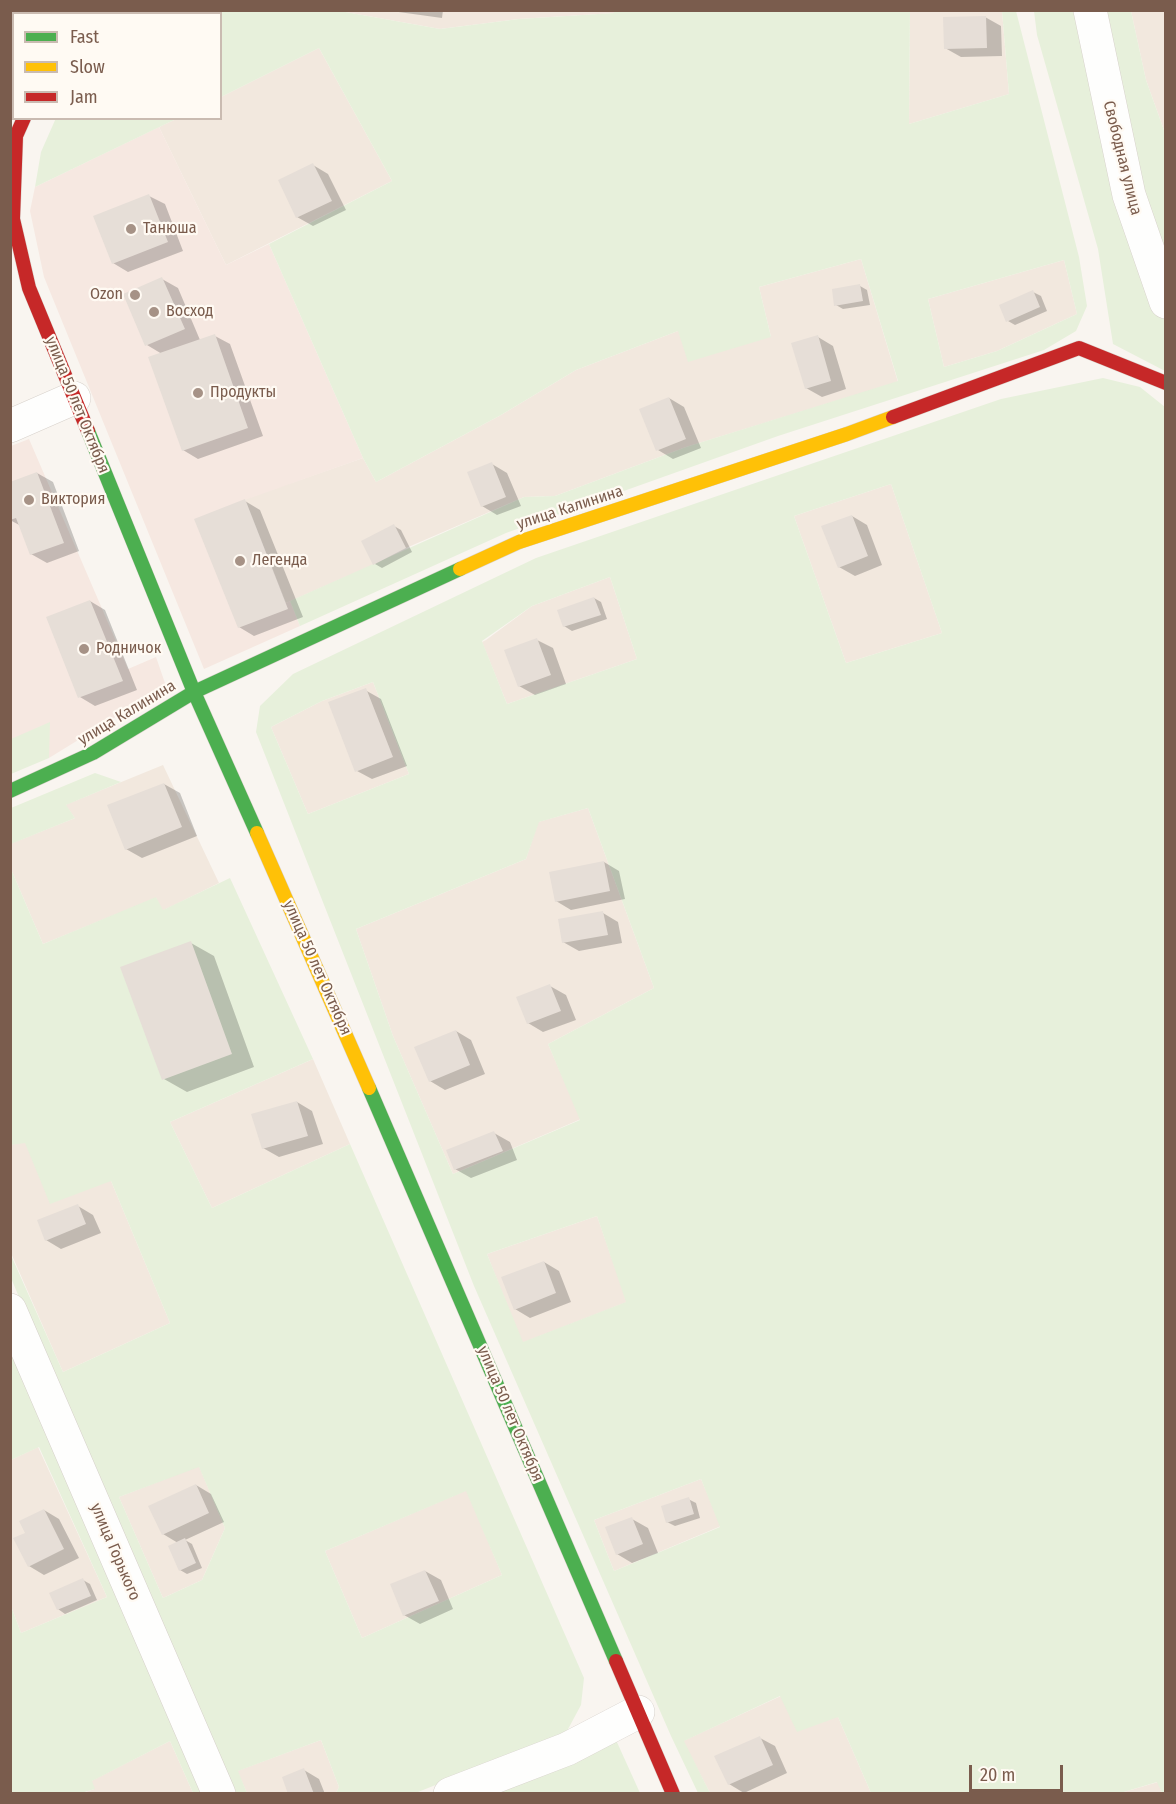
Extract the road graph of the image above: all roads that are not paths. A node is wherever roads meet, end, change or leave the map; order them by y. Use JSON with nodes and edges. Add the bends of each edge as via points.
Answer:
{"nodes":[{"id":1,"x":1090,"y":10,"type":"edge"},
{"id":2,"x":17,"y":129,"type":"edge"},
{"id":3,"x":1166,"y":302,"type":"edge"},
{"id":4,"x":1166,"y":383,"type":"edge"},
{"id":5,"x":74,"y":398,"type":"junction"},
{"id":6,"x":10,"y":426,"type":"edge"},
{"id":7,"x":194,"y":692,"type":"junction"},
{"id":8,"x":10,"y":791,"type":"edge"},
{"id":9,"x":10,"y":1310,"type":"edge"},
{"id":10,"x":638,"y":1712,"type":"junction"},
{"id":11,"x":219,"y":1794,"type":"edge"},
{"id":12,"x":450,"y":1794,"type":"edge"},
{"id":13,"x":674,"y":1794,"type":"edge"}],
"edges":[{"from":1,"to":3,"type":"street","name":"Свободная улица","via":[[1129,195]]},
{"from":2,"to":5,"type":"main road","name":"улица 50 лет Октября","via":[[13,219],[29,288]]},
{"from":4,"to":7,"type":"main road","name":"улица Калинина","via":[[1079,348],[847,434],[519,542]]},
{"from":5,"to":6,"type":"street"},
{"from":5,"to":7,"type":"main road","name":"улица 50 лет Октября"},
{"from":7,"to":8,"type":"main road","name":"улица Калинина","via":[[93,753]]},
{"from":7,"to":10,"type":"main road","name":"улица 50 лет Октября","via":[[300,927]]},
{"from":9,"to":11,"type":"street","name":"улица Горького"},
{"from":10,"to":12,"type":"street","via":[[567,1749]]},
{"from":10,"to":13,"type":"main road","name":"улица 50 лет Октября"}]}
